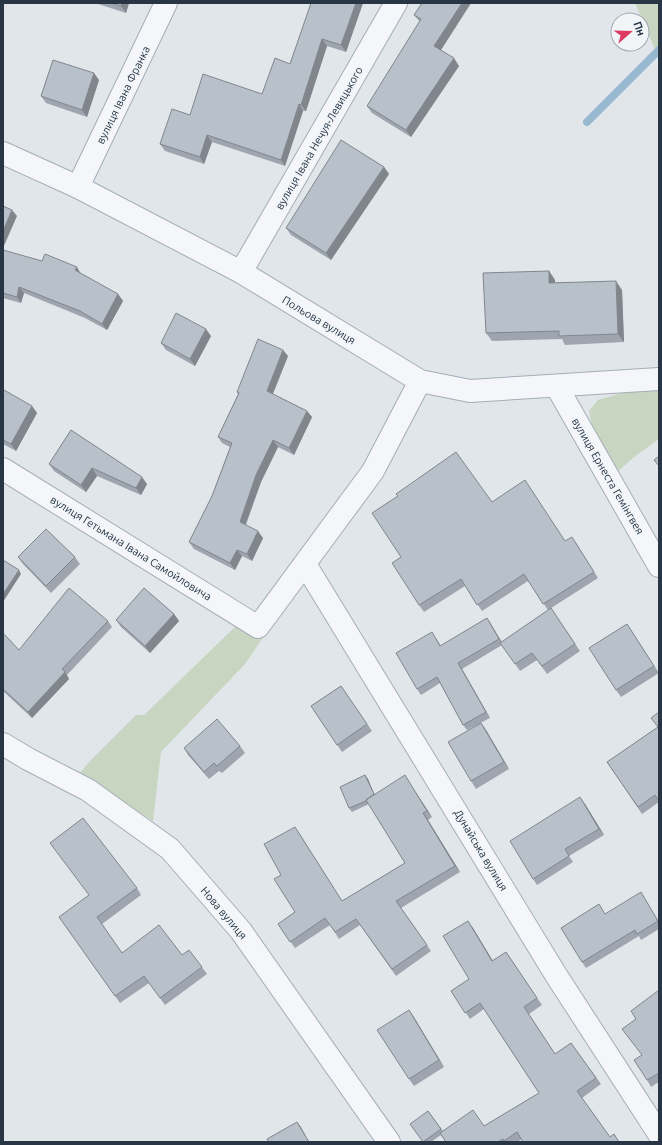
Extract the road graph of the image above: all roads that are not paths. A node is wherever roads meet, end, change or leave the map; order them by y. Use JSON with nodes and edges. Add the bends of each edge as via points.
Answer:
{"nodes":[{"id":1,"x":166,"y":3,"type":"edge"},
{"id":2,"x":396,"y":3,"type":"edge"},
{"id":3,"x":3,"y":153,"type":"edge"},
{"id":4,"x":78,"y":187,"type":"junction"},
{"id":5,"x":241,"y":272,"type":"junction"},
{"id":6,"x":659,"y":378,"type":"edge"},
{"id":7,"x":420,"y":381,"type":"junction"},
{"id":8,"x":557,"y":387,"type":"junction"},
{"id":9,"x":3,"y":469,"type":"edge"},
{"id":10,"x":305,"y":564,"type":"junction"},
{"id":11,"x":659,"y":566,"type":"edge"},
{"id":12,"x":3,"y":744,"type":"edge"},
{"id":13,"x":659,"y":1134,"type":"edge"},
{"id":14,"x":389,"y":1142,"type":"edge"}],
"edges":[{"from":1,"to":4,"type":"street","name":"вулиця Івана Франка"},
{"from":2,"to":5,"type":"street","name":"вулиця Івана Нечуя-Левицького"},
{"from":3,"to":4,"type":"street","name":"Польова вулиця"},
{"from":4,"to":5,"type":"street","name":"Польова вулиця"},
{"from":5,"to":7,"type":"street","name":"Польова вулиця"},
{"from":6,"to":8,"type":"street","name":"Польова вулиця"},
{"from":7,"to":8,"type":"street","name":"Польова вулиця","via":[[470,391]]},
{"from":7,"to":10,"type":"street","via":[[373,471]]},
{"from":8,"to":11,"type":"street","name":"вулиця Ернеста Гемінгвея"},
{"from":9,"to":10,"type":"street","name":"вулиця Гетьмана Івана Самойловича","via":[[258,627]]},
{"from":10,"to":13,"type":"street","name":"Дунайська вулиця","via":[[552,968]]},
{"from":12,"to":14,"type":"street","name":"Нова вулиця","via":[[88,790],[170,849],[241,931]]}]}
